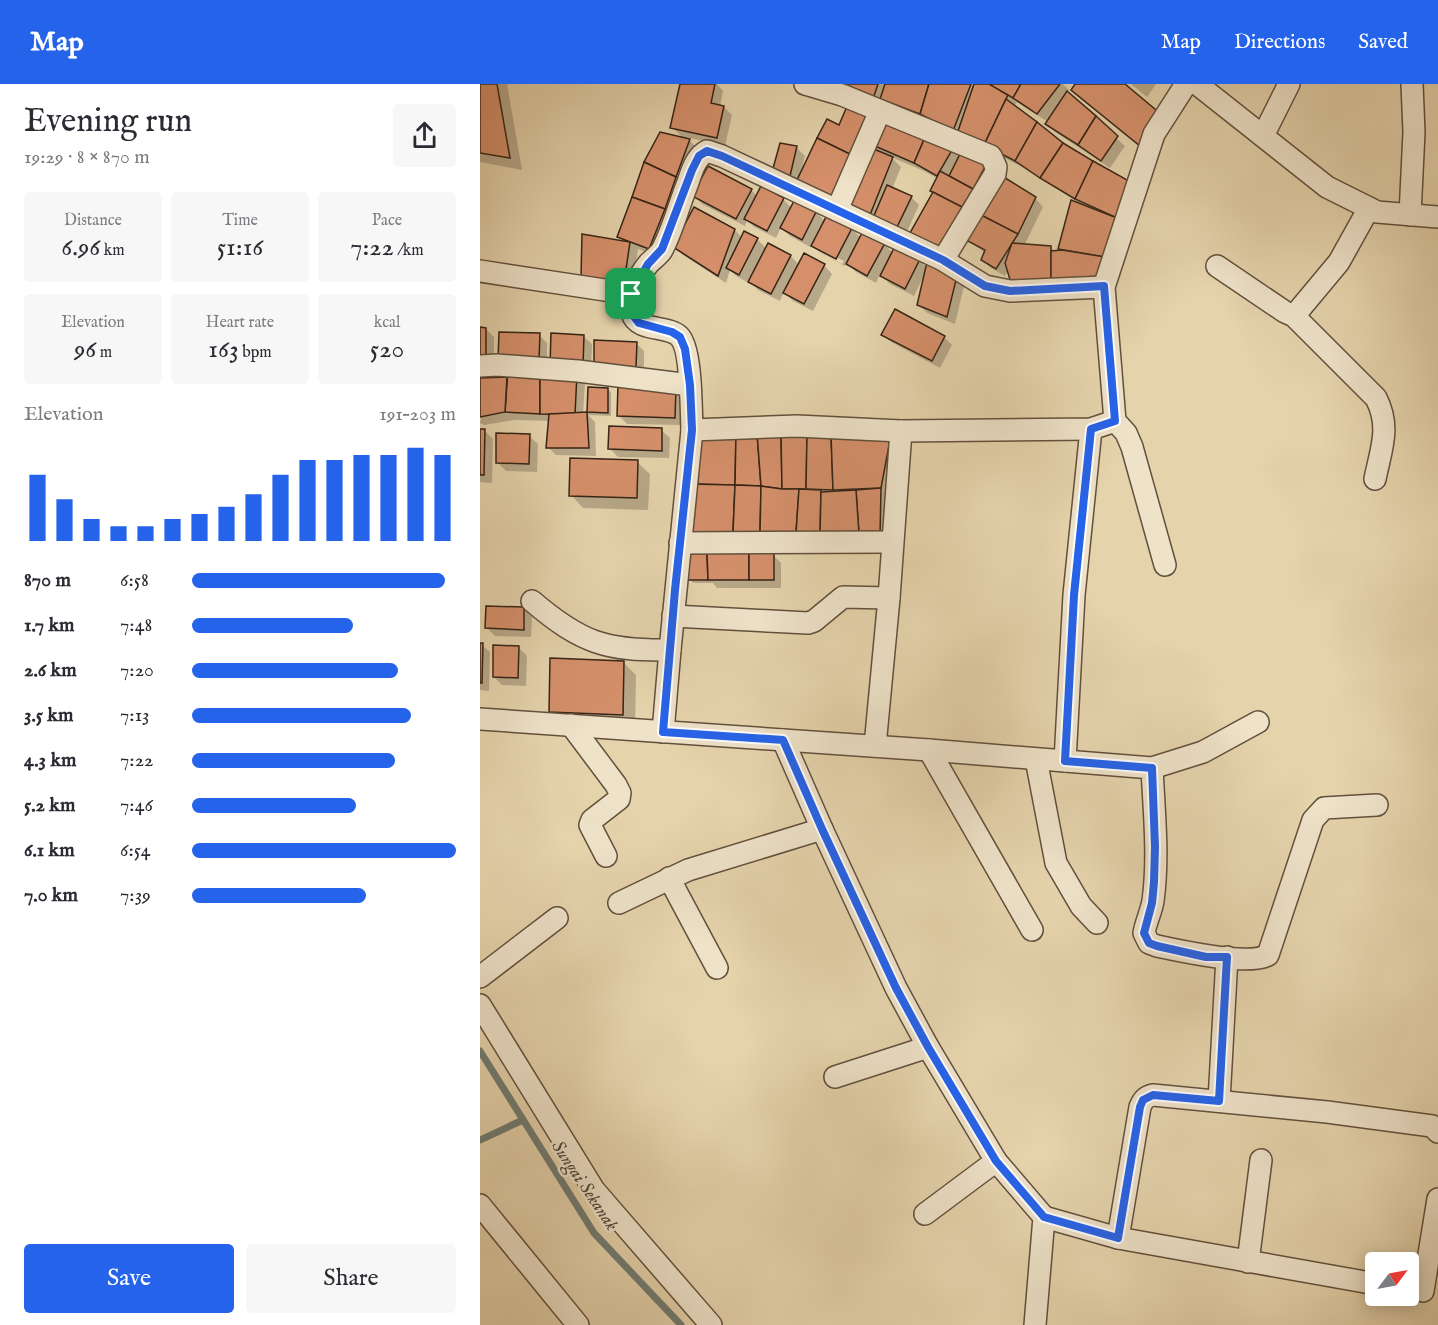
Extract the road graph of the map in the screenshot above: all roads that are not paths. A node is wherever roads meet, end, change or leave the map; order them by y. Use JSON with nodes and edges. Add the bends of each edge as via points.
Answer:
{"nodes":[{"id":1,"x":1186,"y":84,"type":"edge"},
{"id":2,"x":1197,"y":84,"type":"edge"},
{"id":3,"x":1289,"y":84,"type":"edge"},
{"id":4,"x":1412,"y":84,"type":"edge"},
{"id":5,"x":814,"y":85,"type":"edge"},
{"id":6,"x":880,"y":111,"type":"junction"},
{"id":7,"x":1263,"y":136,"type":"junction"},
{"id":8,"x":1369,"y":208,"type":"junction"},
{"id":9,"x":837,"y":210,"type":"junction"},
{"id":10,"x":1410,"y":215,"type":"junction"},
{"id":11,"x":1438,"y":217,"type":"edge"},
{"id":12,"x":943,"y":260,"type":"junction"},
{"id":13,"x":1217,"y":266,"type":"dead end"},
{"id":14,"x":480,"y":271,"type":"edge"},
{"id":15,"x":1104,"y":286,"type":"junction"},
{"id":16,"x":631,"y":294,"type":"junction"},
{"id":17,"x":1294,"y":316,"type":"junction"},
{"id":18,"x":480,"y":366,"type":"edge"},
{"id":19,"x":690,"y":385,"type":"junction"},
{"id":20,"x":1115,"y":421,"type":"junction"},
{"id":21,"x":1091,"y":429,"type":"junction"},
{"id":22,"x":692,"y":430,"type":"junction"},
{"id":23,"x":901,"y":431,"type":"junction"},
{"id":24,"x":1375,"y":478,"type":"dead end"},
{"id":25,"x":892,"y":542,"type":"junction"},
{"id":26,"x":680,"y":543,"type":"junction"},
{"id":27,"x":1165,"y":565,"type":"dead end"},
{"id":28,"x":889,"y":598,"type":"junction"},
{"id":29,"x":532,"y":601,"type":"dead end"},
{"id":30,"x":673,"y":616,"type":"junction"},
{"id":31,"x":670,"y":650,"type":"junction"},
{"id":32,"x":480,"y":719,"type":"edge"},
{"id":33,"x":1258,"y":722,"type":"dead end"},
{"id":34,"x":571,"y":725,"type":"junction"},
{"id":35,"x":663,"y":732,"type":"junction"},
{"id":36,"x":783,"y":740,"type":"junction"},
{"id":37,"x":875,"y":746,"type":"junction"},
{"id":38,"x":929,"y":750,"type":"junction"},
{"id":39,"x":1036,"y":759,"type":"junction"},
{"id":40,"x":1065,"y":761,"type":"junction"},
{"id":41,"x":1152,"y":768,"type":"junction"},
{"id":42,"x":1377,"y":805,"type":"dead end"},
{"id":43,"x":822,"y":829,"type":"junction"},
{"id":44,"x":606,"y":856,"type":"dead end"},
{"id":45,"x":669,"y":878,"type":"junction"},
{"id":46,"x":619,"y":903,"type":"dead end"},
{"id":47,"x":557,"y":918,"type":"dead end"},
{"id":48,"x":1097,"y":923,"type":"dead end"},
{"id":49,"x":1032,"y":930,"type":"dead end"},
{"id":50,"x":1227,"y":957,"type":"junction"},
{"id":51,"x":717,"y":968,"type":"dead end"},
{"id":52,"x":480,"y":977,"type":"edge"},
{"id":53,"x":480,"y":1005,"type":"edge"},
{"id":54,"x":928,"y":1047,"type":"junction"},
{"id":55,"x":835,"y":1077,"type":"dead end"},
{"id":56,"x":1219,"y":1101,"type":"junction"},
{"id":57,"x":1438,"y":1131,"type":"edge"},
{"id":58,"x":1261,"y":1160,"type":"dead end"},
{"id":59,"x":996,"y":1161,"type":"junction"},
{"id":60,"x":1438,"y":1199,"type":"edge"},
{"id":61,"x":480,"y":1205,"type":"edge"},
{"id":62,"x":925,"y":1214,"type":"dead end"},
{"id":63,"x":1044,"y":1217,"type":"junction"},
{"id":64,"x":1118,"y":1238,"type":"junction"},
{"id":65,"x":1248,"y":1262,"type":"junction"},
{"id":66,"x":1365,"y":1282,"type":"edge"},
{"id":67,"x":1423,"y":1291,"type":"edge"},
{"id":68,"x":578,"y":1325,"type":"edge"},
{"id":69,"x":711,"y":1325,"type":"edge"},
{"id":70,"x":1035,"y":1325,"type":"edge"}],
"edges":[{"from":1,"to":15,"type":"street","via":[[1154,134]]},
{"from":2,"to":7,"type":"street"},
{"from":3,"to":7,"type":"street"},
{"from":4,"to":10,"type":"street"},
{"from":5,"to":6,"type":"street"},
{"from":6,"to":9,"type":"street"},
{"from":6,"to":12,"type":"street","via":[[991,156],[996,167]]},
{"from":7,"to":8,"type":"street","via":[[1327,188]]},
{"from":8,"to":10,"type":"street"},
{"from":8,"to":17,"type":"street","via":[[1339,262]]},
{"from":9,"to":12,"type":"street"},
{"from":9,"to":16,"type":"street","via":[[707,151],[699,156],[692,170],[662,249],[648,264]]},
{"from":10,"to":11,"type":"street"},
{"from":12,"to":15,"type":"street","via":[[985,286],[1010,291]]},
{"from":13,"to":17,"type":"street"},
{"from":14,"to":16,"type":"street"},
{"from":15,"to":20,"type":"street"},
{"from":16,"to":19,"type":"street","via":[[632,314],[639,323],[680,337]]},
{"from":17,"to":24,"type":"street","via":[[1377,398],[1386,428]]},
{"from":18,"to":19,"type":"street","via":[[578,371]]},
{"from":19,"to":22,"type":"street"},
{"from":20,"to":21,"type":"street"},
{"from":20,"to":27,"type":"street","via":[[1132,447]]},
{"from":21,"to":23,"type":"street"},
{"from":21,"to":40,"type":"street","via":[[1074,595]]},
{"from":22,"to":23,"type":"street","via":[[797,426]]},
{"from":22,"to":26,"type":"street"},
{"from":23,"to":25,"type":"street"},
{"from":25,"to":26,"type":"street"},
{"from":25,"to":28,"type":"street"},
{"from":26,"to":30,"type":"street"},
{"from":28,"to":30,"type":"street","via":[[843,597],[808,623]]},
{"from":28,"to":37,"type":"street"},
{"from":29,"to":31,"type":"street","via":[[558,623],[585,638],[619,648]]},
{"from":30,"to":31,"type":"street"},
{"from":31,"to":35,"type":"street"},
{"from":32,"to":34,"type":"street"},
{"from":33,"to":41,"type":"street","via":[[1203,752]]},
{"from":34,"to":35,"type":"street"},
{"from":34,"to":44,"type":"street","via":[[620,793],[619,799],[590,825]]},
{"from":35,"to":36,"type":"street"},
{"from":36,"to":37,"type":"street"},
{"from":36,"to":43,"type":"street"},
{"from":37,"to":38,"type":"street"},
{"from":38,"to":39,"type":"street"},
{"from":38,"to":49,"type":"street"},
{"from":39,"to":40,"type":"street"},
{"from":39,"to":48,"type":"street","via":[[1056,862]]},
{"from":40,"to":41,"type":"street"},
{"from":41,"to":50,"type":"street","via":[[1154,882],[1146,940],[1206,957]]},
{"from":42,"to":50,"type":"street","via":[[1324,808],[1319,812],[1268,955]]},
{"from":43,"to":45,"type":"street"},
{"from":43,"to":54,"type":"street"},
{"from":45,"to":46,"type":"street"},
{"from":45,"to":51,"type":"street"},
{"from":47,"to":52,"type":"street"},
{"from":50,"to":56,"type":"street"},
{"from":53,"to":69,"type":"street","via":[[594,1190]]},
{"from":54,"to":55,"type":"street"},
{"from":54,"to":59,"type":"street"},
{"from":56,"to":57,"type":"street","via":[[1432,1126]]},
{"from":56,"to":64,"type":"street","via":[[1153,1095],[1143,1100]]},
{"from":58,"to":65,"type":"street"},
{"from":59,"to":62,"type":"street"},
{"from":59,"to":63,"type":"street"},
{"from":60,"to":67,"type":"street"},
{"from":61,"to":68,"type":"street"},
{"from":63,"to":64,"type":"street"},
{"from":63,"to":70,"type":"street"},
{"from":64,"to":65,"type":"street"},
{"from":65,"to":66,"type":"street"}]}
